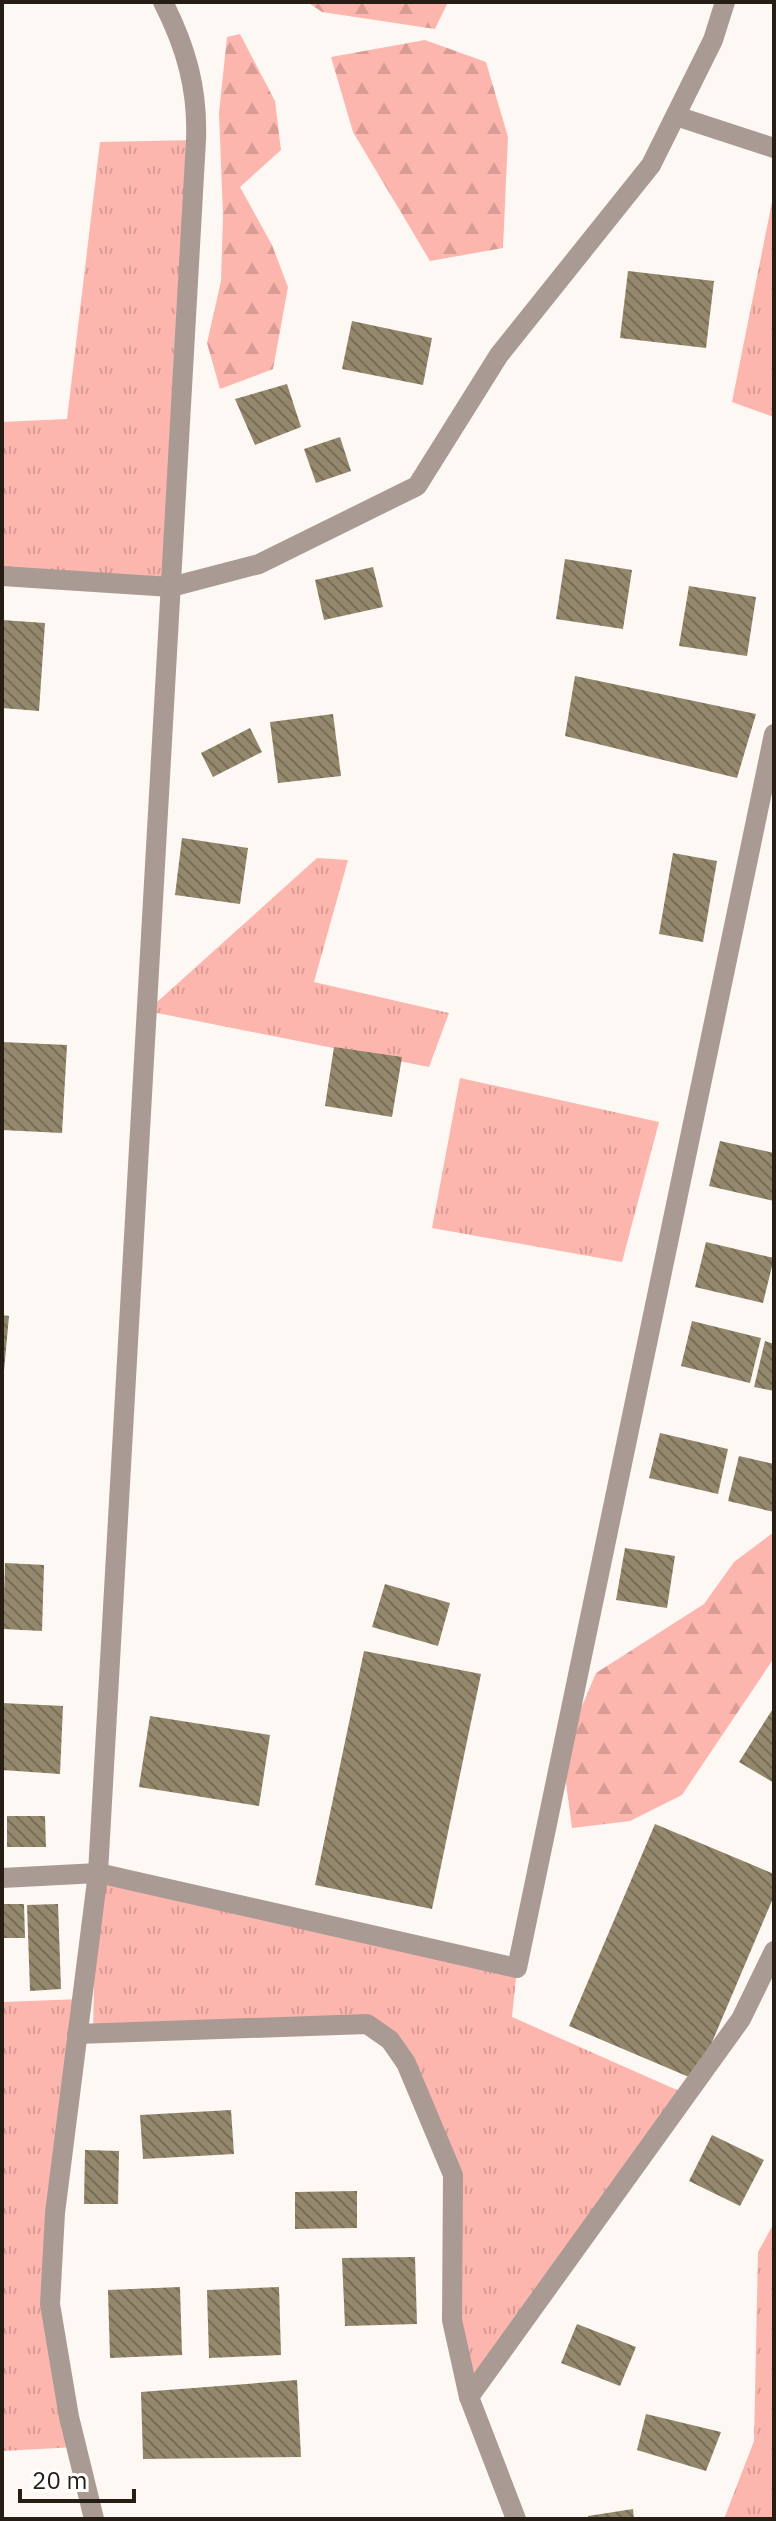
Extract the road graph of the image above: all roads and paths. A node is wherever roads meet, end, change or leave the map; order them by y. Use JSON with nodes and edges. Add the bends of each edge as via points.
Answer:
{"nodes":[{"id":1,"x":163,"y":2,"type":"edge"},
{"id":2,"x":725,"y":2,"type":"edge"},
{"id":3,"x":676,"y":116,"type":"junction"},
{"id":4,"x":774,"y":148,"type":"edge"},
{"id":5,"x":2,"y":576,"type":"edge"},
{"id":6,"x":171,"y":587,"type":"junction"},
{"id":7,"x":774,"y":734,"type":"edge"},
{"id":8,"x":98,"y":1873,"type":"junction"},
{"id":9,"x":2,"y":1878,"type":"edge"},
{"id":10,"x":774,"y":1951,"type":"edge"},
{"id":11,"x":77,"y":2034,"type":"junction"},
{"id":12,"x":469,"y":2397,"type":"junction"},
{"id":13,"x":94,"y":2519,"type":"edge"},
{"id":14,"x":516,"y":2519,"type":"edge"}],
"edges":[{"from":1,"to":6,"type":"street","via":[[189,61],[197,117]]},
{"from":2,"to":3,"type":"street"},
{"from":3,"to":4,"type":"street"},
{"from":3,"to":6,"type":"street","via":[[651,165],[499,355],[417,486],[259,564]]},
{"from":5,"to":6,"type":"street"},
{"from":6,"to":8,"type":"street"},
{"from":7,"to":8,"type":"street","via":[[517,1968]]},
{"from":8,"to":9,"type":"street"},
{"from":8,"to":11,"type":"street"},
{"from":10,"to":12,"type":"street","via":[[741,2019]]},
{"from":11,"to":12,"type":"street","via":[[367,2024],[390,2040],[406,2063],[453,2175],[452,2320]]},
{"from":11,"to":13,"type":"street","via":[[55,2213],[50,2304],[69,2417]]},
{"from":12,"to":14,"type":"street"}]}
